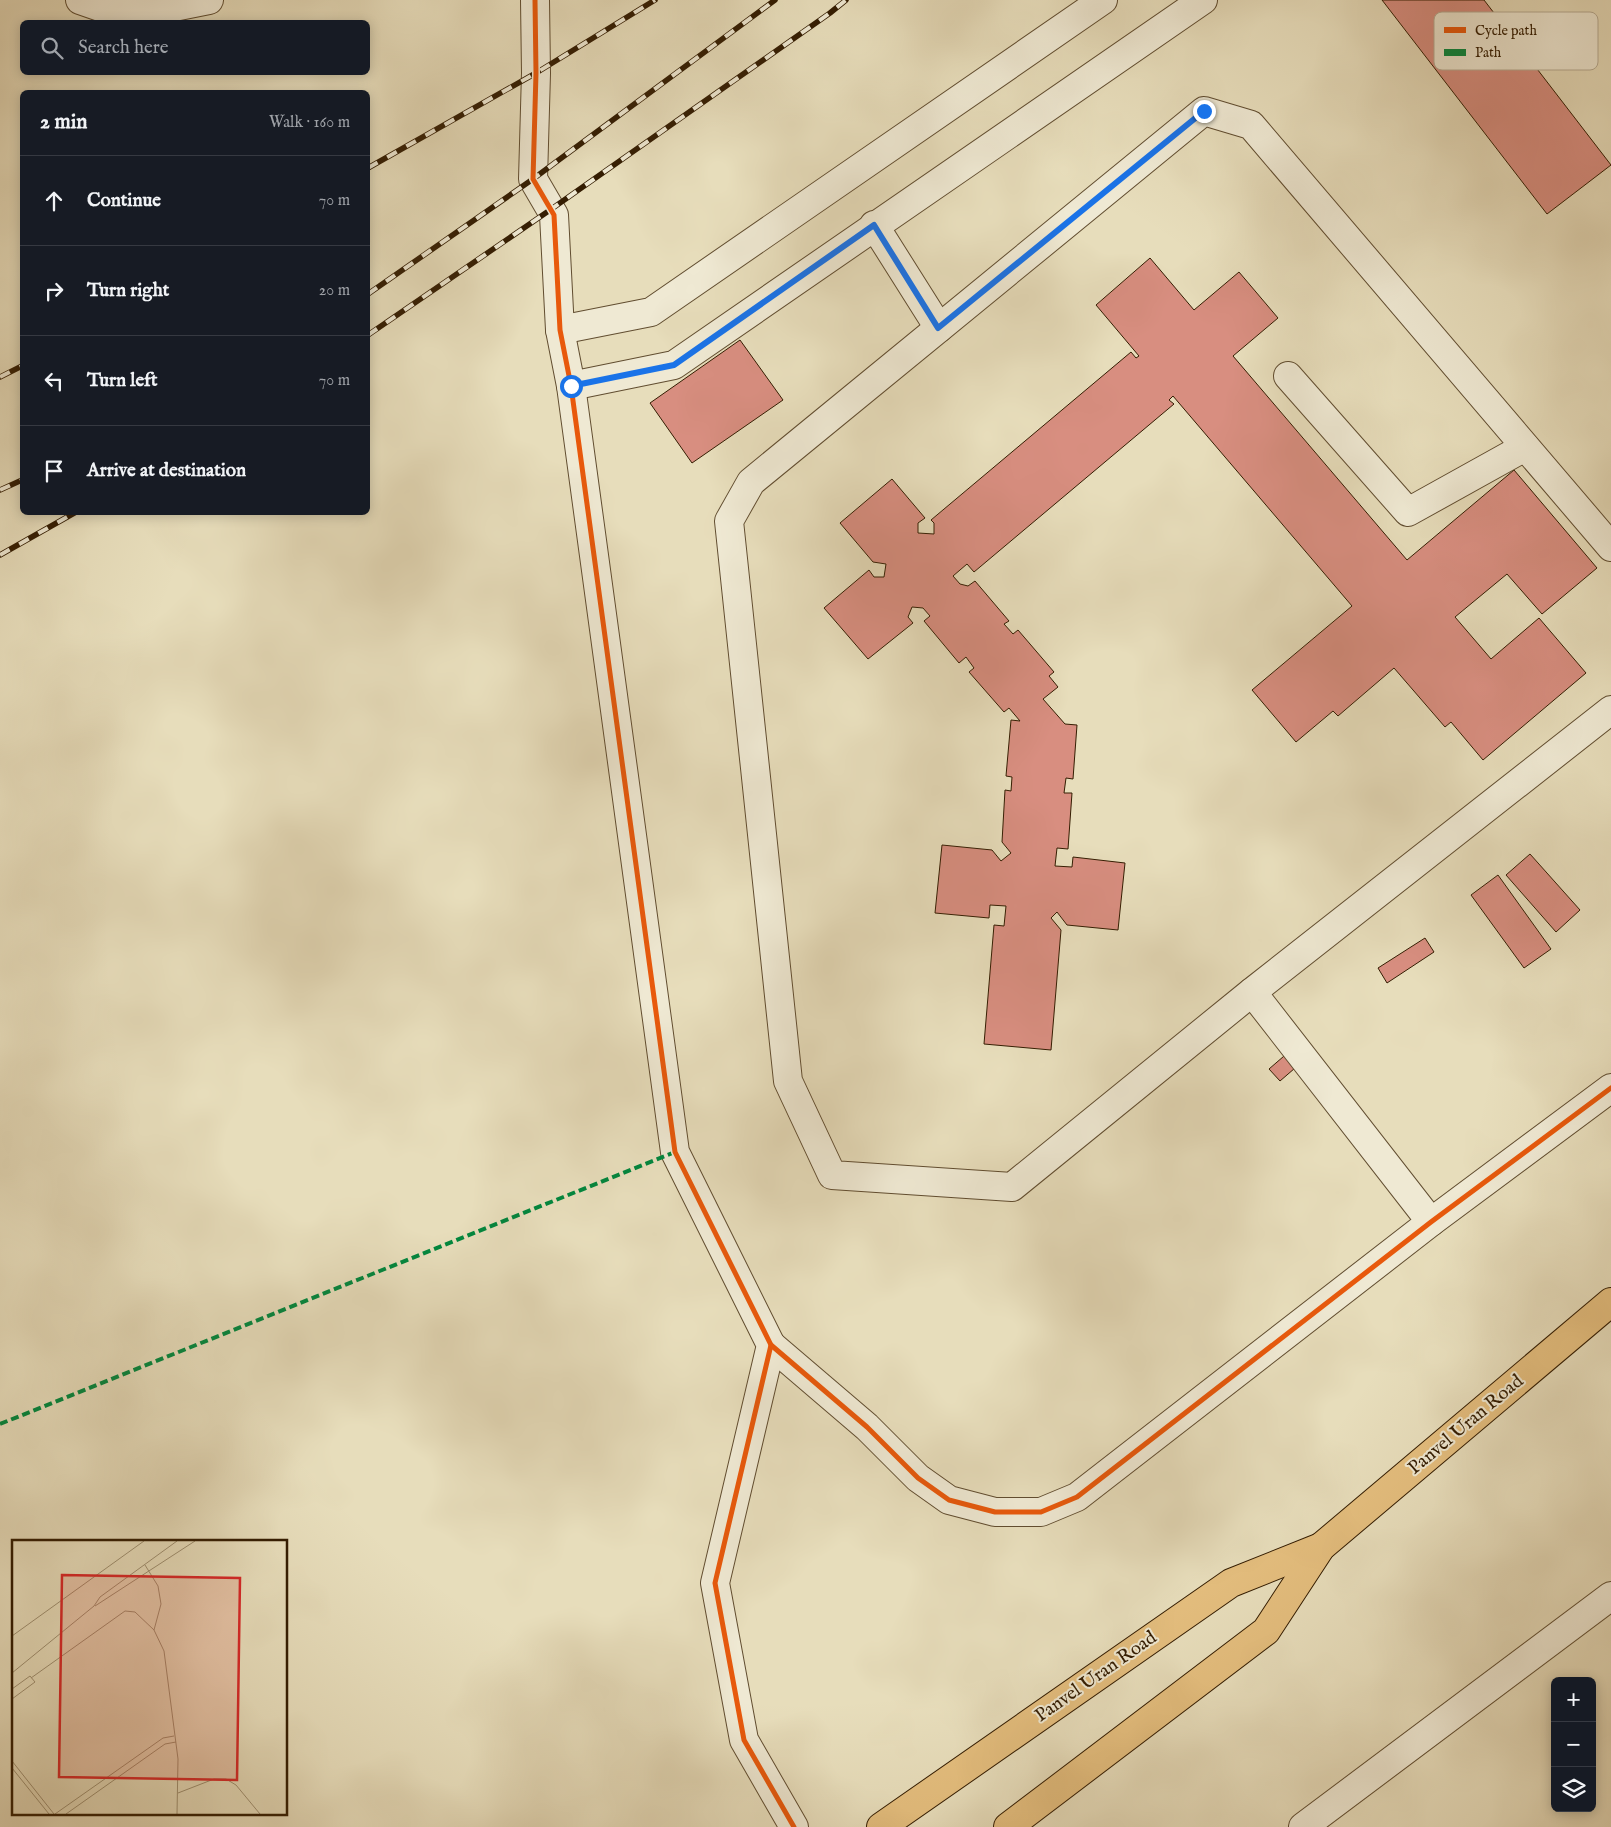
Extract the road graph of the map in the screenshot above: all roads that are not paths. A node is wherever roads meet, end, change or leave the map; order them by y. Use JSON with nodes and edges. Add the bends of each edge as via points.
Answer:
{"nodes":[{"id":1,"x":80,"y":0,"type":"edge"},
{"id":2,"x":209,"y":0,"type":"edge"},
{"id":3,"x":535,"y":0,"type":"edge"},
{"id":4,"x":1102,"y":0,"type":"edge"},
{"id":5,"x":1202,"y":0,"type":"edge"},
{"id":6,"x":874,"y":225,"type":"junction"},
{"id":7,"x":938,"y":328,"type":"junction"},
{"id":8,"x":560,"y":330,"type":"junction"},
{"id":9,"x":1288,"y":376,"type":"dead end"},
{"id":10,"x":571,"y":386,"type":"junction"},
{"id":11,"x":1525,"y":447,"type":"junction"},
{"id":12,"x":1611,"y":547,"type":"edge"},
{"id":13,"x":1611,"y":710,"type":"edge"},
{"id":14,"x":1252,"y":992,"type":"junction"},
{"id":15,"x":1611,"y":1088,"type":"edge"},
{"id":16,"x":1431,"y":1222,"type":"junction"},
{"id":17,"x":1611,"y":1302,"type":"edge"},
{"id":18,"x":771,"y":1345,"type":"junction"},
{"id":19,"x":1321,"y":1547,"type":"junction"},
{"id":20,"x":1611,"y":1596,"type":"edge"},
{"id":21,"x":794,"y":1827,"type":"edge"},
{"id":22,"x":880,"y":1827,"type":"edge"},
{"id":23,"x":1008,"y":1827,"type":"edge"},
{"id":24,"x":1303,"y":1827,"type":"edge"}],
"edges":[{"from":1,"to":2,"type":"street","via":[[103,8],[149,12]]},
{"from":3,"to":8,"type":"street","via":[[533,179],[554,215]]},
{"from":4,"to":8,"type":"street","via":[[651,312]]},
{"from":5,"to":6,"type":"street"},
{"from":6,"to":7,"type":"street"},
{"from":6,"to":10,"type":"street","via":[[674,365]]},
{"from":7,"to":11,"type":"street","via":[[1204,111],[1251,125]]},
{"from":7,"to":14,"type":"street","via":[[751,482],[729,521],[788,1082],[832,1175],[1012,1186]]},
{"from":8,"to":10,"type":"street"},
{"from":9,"to":11,"type":"street","via":[[1408,512]]},
{"from":10,"to":18,"type":"street","via":[[675,1152]]},
{"from":11,"to":12,"type":"street"},
{"from":13,"to":14,"type":"street"},
{"from":14,"to":16,"type":"street"},
{"from":15,"to":16,"type":"street"},
{"from":16,"to":18,"type":"street","via":[[1077,1497],[1041,1512],[995,1512],[949,1500],[918,1478],[866,1427]]},
{"from":17,"to":19,"type":"main road","name":"Panvel Uran Road"},
{"from":18,"to":21,"type":"street","via":[[715,1583],[744,1740]]},
{"from":19,"to":22,"type":"main road","name":"Panvel Uran Road","via":[[1231,1583]]},
{"from":19,"to":23,"type":"main road","name":"Panvel Uran Road","via":[[1266,1631]]},
{"from":20,"to":24,"type":"street"}]}
